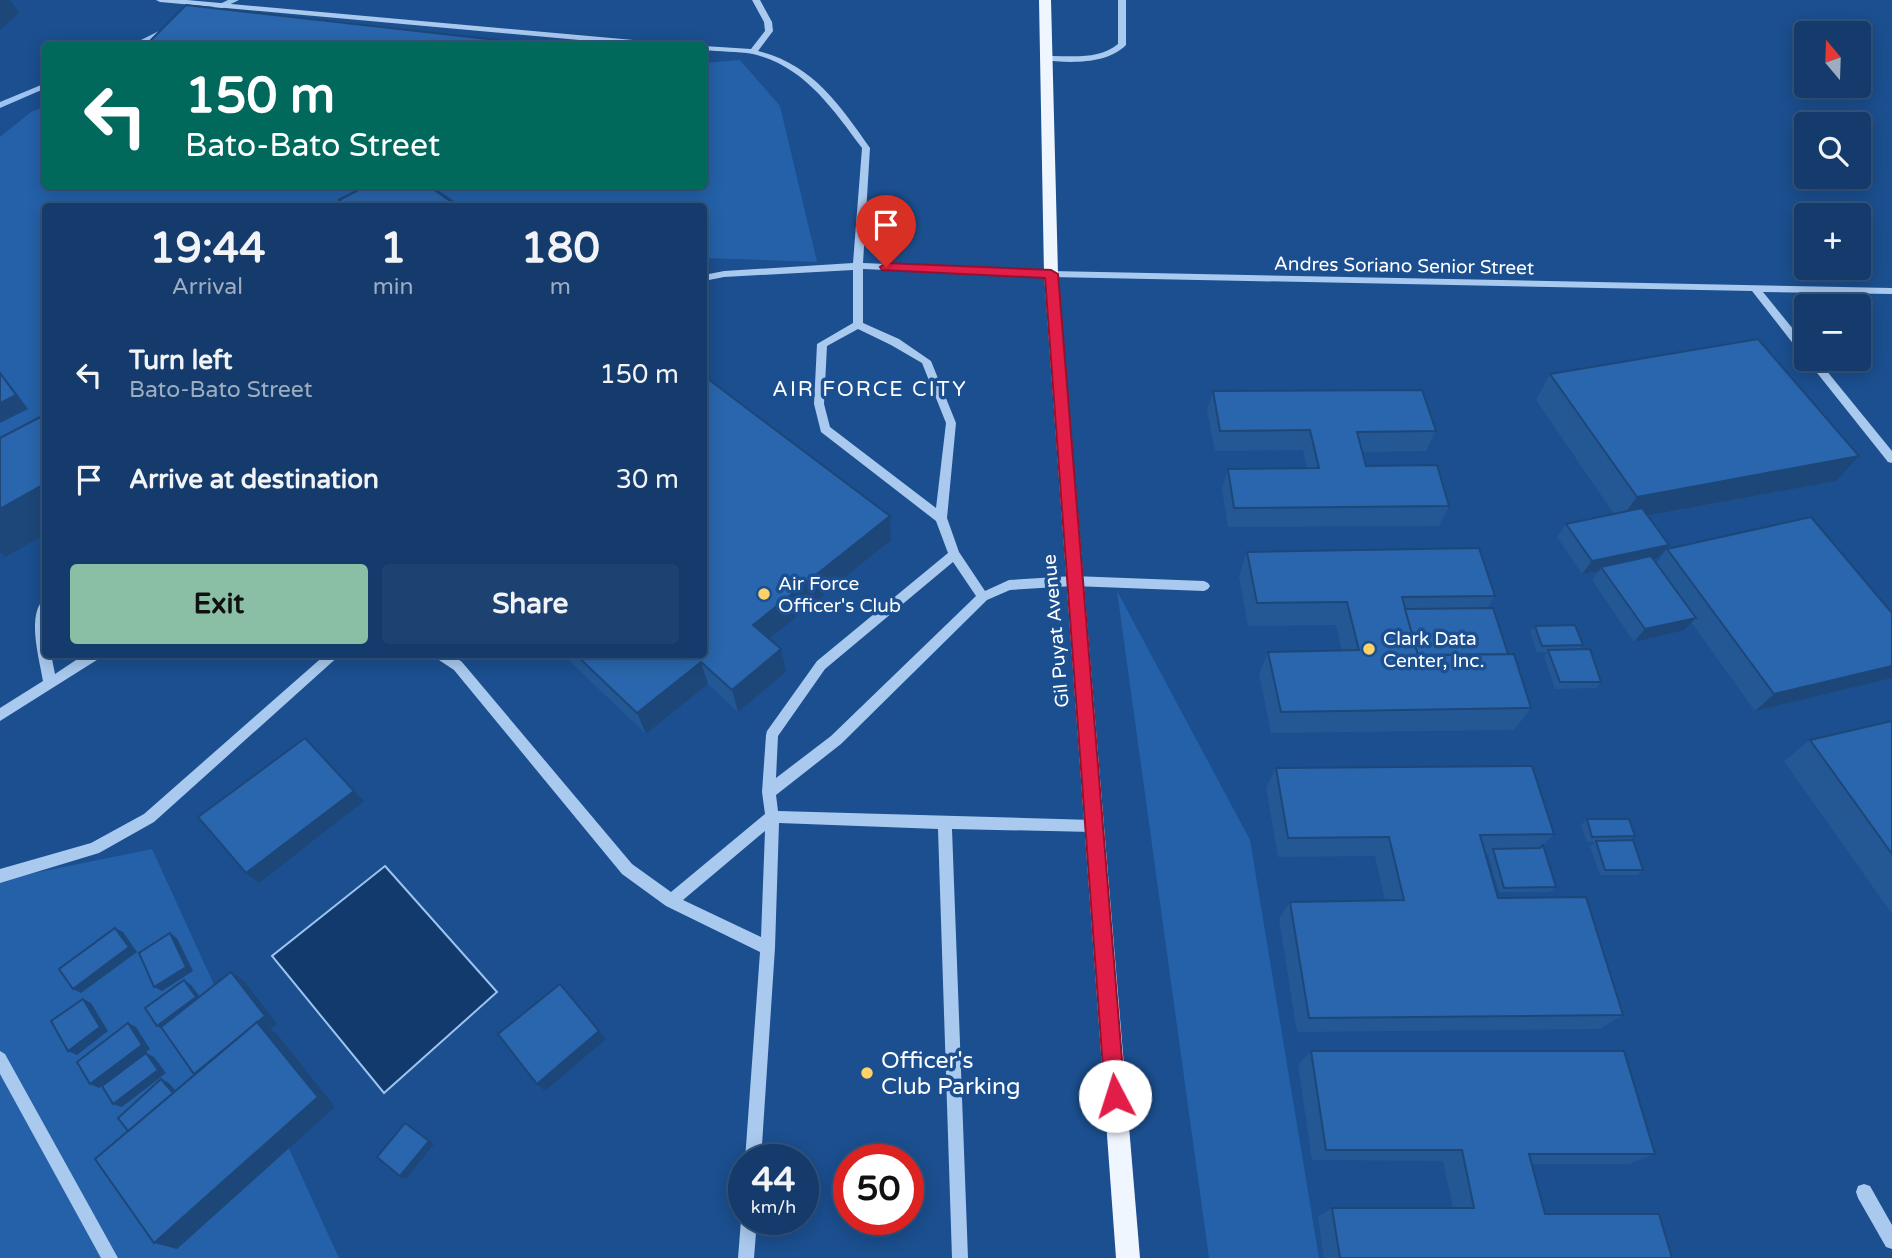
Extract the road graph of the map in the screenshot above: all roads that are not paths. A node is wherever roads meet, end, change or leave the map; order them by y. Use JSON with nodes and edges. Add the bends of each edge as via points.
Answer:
{"nodes":[{"id":1,"x":160,"y":0,"type":"edge"},
{"id":2,"x":756,"y":0,"type":"edge"},
{"id":3,"x":1045,"y":0,"type":"edge"},
{"id":4,"x":1122,"y":0,"type":"edge"},
{"id":5,"x":634,"y":42,"type":"edge"},
{"id":6,"x":707,"y":48,"type":"edge"},
{"id":7,"x":753,"y":52,"type":"junction"},
{"id":8,"x":1045,"y":58,"type":"junction"},
{"id":9,"x":858,"y":266,"type":"junction"},
{"id":10,"x":1051,"y":274,"type":"junction"},
{"id":11,"x":707,"y":277,"type":"edge"},
{"id":12,"x":1756,"y":290,"type":"junction"},
{"id":13,"x":1892,"y":291,"type":"edge"},
{"id":14,"x":858,"y":325,"type":"junction"},
{"id":15,"x":1794,"y":337,"type":"edge"},
{"id":16,"x":1821,"y":371,"type":"edge"},
{"id":17,"x":1892,"y":459,"type":"edge"},
{"id":18,"x":941,"y":518,"type":"junction"},
{"id":19,"x":954,"y":554,"type":"junction"},
{"id":20,"x":1073,"y":581,"type":"junction"},
{"id":21,"x":1204,"y":586,"type":"dead end"},
{"id":22,"x":983,"y":597,"type":"junction"},
{"id":23,"x":42,"y":619,"type":"edge"},
{"id":24,"x":42,"y":638,"type":"edge"},
{"id":25,"x":46,"y":658,"type":"edge"},
{"id":26,"x":90,"y":658,"type":"edge"},
{"id":27,"x":330,"y":658,"type":"edge"},
{"id":28,"x":446,"y":658,"type":"edge"},
{"id":29,"x":50,"y":683,"type":"junction"},
{"id":30,"x":0,"y":715,"type":"edge"},
{"id":31,"x":769,"y":792,"type":"junction"},
{"id":32,"x":772,"y":817,"type":"junction"},
{"id":33,"x":946,"y":823,"type":"junction"},
{"id":34,"x":1093,"y":826,"type":"junction"},
{"id":35,"x":0,"y":876,"type":"edge"},
{"id":36,"x":671,"y":901,"type":"junction"},
{"id":37,"x":768,"y":948,"type":"junction"},
{"id":38,"x":0,"y":1059,"type":"edge"},
{"id":39,"x":754,"y":1144,"type":"edge"},
{"id":40,"x":1864,"y":1192,"type":"dead end"},
{"id":41,"x":748,"y":1235,"type":"edge"},
{"id":42,"x":1892,"y":1241,"type":"edge"},
{"id":43,"x":110,"y":1258,"type":"edge"},
{"id":44,"x":746,"y":1258,"type":"edge"},
{"id":45,"x":960,"y":1258,"type":"edge"},
{"id":46,"x":1128,"y":1258,"type":"edge"}],
"edges":[{"from":1,"to":5,"type":"street"},
{"from":2,"to":7,"type":"street","via":[[769,31]]},
{"from":3,"to":8,"type":"main road","name":"Gil Puyat Avenue"},
{"from":4,"to":8,"type":"street","via":[[1122,45],[1115,53]]},
{"from":6,"to":7,"type":"street"},
{"from":7,"to":9,"type":"street","via":[[807,75],[866,148]]},
{"from":8,"to":10,"type":"main road","name":"Gil Puyat Avenue"},
{"from":9,"to":10,"type":"street","name":"Andres Soriano Senior Street"},
{"from":9,"to":11,"type":"street","name":"Andres Soriano Senior Street"},
{"from":9,"to":14,"type":"street"},
{"from":10,"to":12,"type":"street","name":"Andres Soriano Senior Street"},
{"from":10,"to":20,"type":"main road","name":"Gil Puyat Avenue"},
{"from":12,"to":13,"type":"street","name":"Andres Soriano Senior Street"},
{"from":12,"to":15,"type":"street"},
{"from":14,"to":18,"type":"street","via":[[926,361],[951,423]]},
{"from":14,"to":18,"type":"street","via":[[822,344],[818,404],[825,429]]},
{"from":16,"to":17,"type":"street"},
{"from":18,"to":19,"type":"street"},
{"from":19,"to":22,"type":"street"},
{"from":19,"to":31,"type":"street","via":[[821,665],[772,735]]},
{"from":20,"to":21,"type":"street"},
{"from":20,"to":22,"type":"street","via":[[1009,585]]},
{"from":20,"to":34,"type":"main road","name":"Gil Puyat Avenue"},
{"from":22,"to":31,"type":"street","via":[[836,740]]},
{"from":23,"to":24,"type":"street"},
{"from":25,"to":29,"type":"street"},
{"from":26,"to":29,"type":"street"},
{"from":27,"to":35,"type":"street","via":[[149,818],[94,849]]},
{"from":28,"to":36,"type":"street","via":[[458,666],[627,869]]},
{"from":29,"to":30,"type":"street"},
{"from":31,"to":32,"type":"street"},
{"from":32,"to":33,"type":"street"},
{"from":32,"to":36,"type":"street"},
{"from":32,"to":37,"type":"street"},
{"from":33,"to":34,"type":"street"},
{"from":33,"to":45,"type":"street"},
{"from":34,"to":46,"type":"main road","name":"Gil Puyat Avenue"},
{"from":36,"to":37,"type":"street"},
{"from":37,"to":39,"type":"street"},
{"from":38,"to":43,"type":"lane"},
{"from":40,"to":42,"type":"street"},
{"from":41,"to":44,"type":"street"}]}
